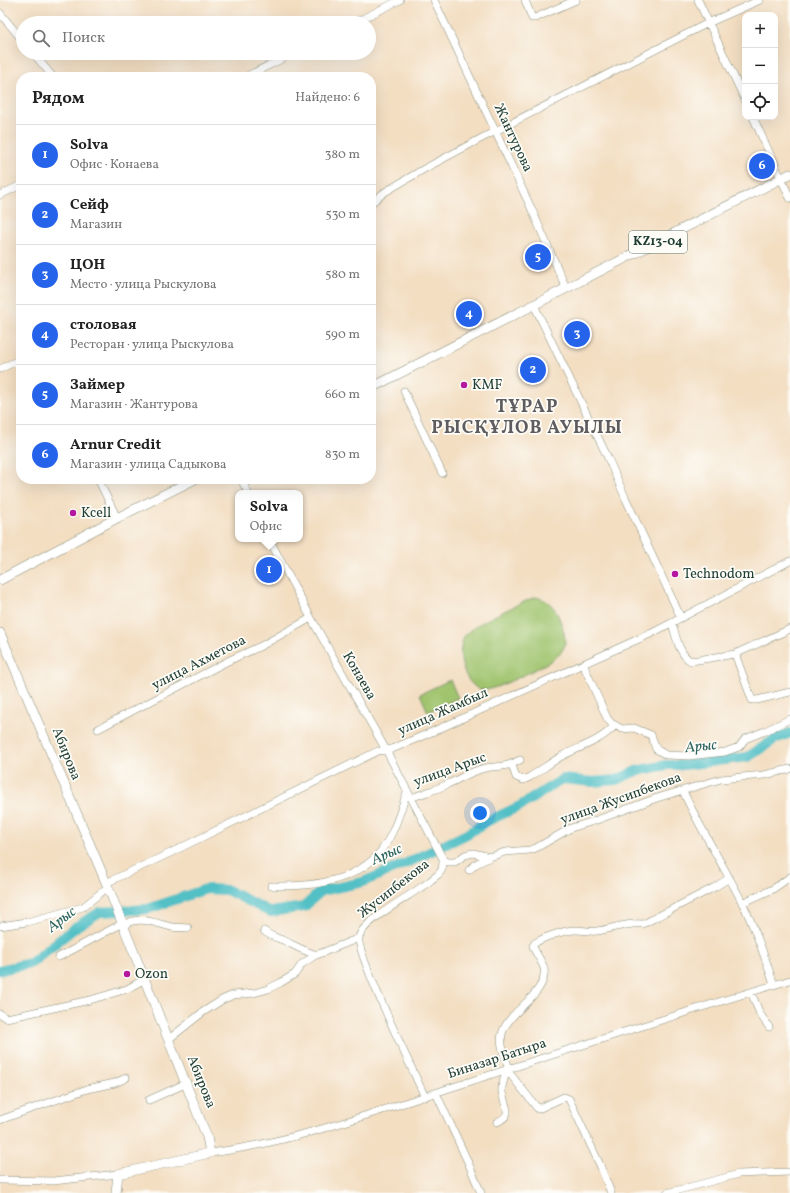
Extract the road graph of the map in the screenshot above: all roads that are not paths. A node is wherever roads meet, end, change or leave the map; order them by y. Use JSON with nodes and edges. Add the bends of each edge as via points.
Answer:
{"nodes":[{"id":1,"x":400,"y":0,"type":"edge"},
{"id":2,"x":434,"y":0,"type":"edge"},
{"id":3,"x":525,"y":0,"type":"edge"},
{"id":4,"x":576,"y":0,"type":"edge"},
{"id":5,"x":698,"y":0,"type":"edge"},
{"id":6,"x":760,"y":0,"type":"edge"},
{"id":7,"x":0,"y":13,"type":"edge"},
{"id":8,"x":368,"y":16,"type":"edge"},
{"id":9,"x":708,"y":23,"type":"junction"},
{"id":10,"x":16,"y":32,"type":"edge"},
{"id":11,"x":39,"y":60,"type":"edge"},
{"id":12,"x":280,"y":60,"type":"edge"},
{"id":13,"x":49,"y":72,"type":"edge"},
{"id":14,"x":255,"y":72,"type":"edge"},
{"id":15,"x":742,"y":94,"type":"edge"},
{"id":16,"x":754,"y":120,"type":"edge"},
{"id":17,"x":496,"y":131,"type":"junction"},
{"id":18,"x":790,"y":174,"type":"edge"},
{"id":19,"x":781,"y":178,"type":"junction"},
{"id":20,"x":16,"y":187,"type":"edge"},
{"id":21,"x":0,"y":195,"type":"edge"},
{"id":22,"x":790,"y":198,"type":"edge"},
{"id":23,"x":376,"y":199,"type":"edge"},
{"id":24,"x":566,"y":288,"type":"junction"},
{"id":25,"x":534,"y":305,"type":"junction"},
{"id":26,"x":16,"y":361,"type":"edge"},
{"id":27,"x":0,"y":369,"type":"edge"},
{"id":28,"x":376,"y":385,"type":"edge"},
{"id":29,"x":404,"y":391,"type":"dead end"},
{"id":30,"x":442,"y":473,"type":"dead end"},
{"id":31,"x":100,"y":484,"type":"edge"},
{"id":32,"x":185,"y":484,"type":"edge"},
{"id":33,"x":117,"y":518,"type":"junction"},
{"id":34,"x":271,"y":542,"type":"edge"},
{"id":35,"x":790,"y":561,"type":"edge"},
{"id":36,"x":0,"y":580,"type":"edge"},
{"id":37,"x":311,"y":618,"type":"junction"},
{"id":38,"x":681,"y":618,"type":"junction"},
{"id":39,"x":672,"y":623,"type":"junction"},
{"id":40,"x":790,"y":629,"type":"edge"},
{"id":41,"x":0,"y":633,"type":"edge"},
{"id":42,"x":736,"y":654,"type":"junction"},
{"id":43,"x":583,"y":664,"type":"junction"},
{"id":44,"x":790,"y":692,"type":"edge"},
{"id":45,"x":790,"y":718,"type":"edge"},
{"id":46,"x":615,"y":725,"type":"junction"},
{"id":47,"x":98,"y":729,"type":"dead end"},
{"id":48,"x":386,"y":750,"type":"junction"},
{"id":49,"x":520,"y":760,"type":"dead end"},
{"id":50,"x":512,"y":765,"type":"junction"},
{"id":51,"x":790,"y":769,"type":"edge"},
{"id":52,"x":682,"y":791,"type":"junction"},
{"id":53,"x":409,"y":795,"type":"junction"},
{"id":54,"x":490,"y":857,"type":"junction"},
{"id":55,"x":443,"y":859,"type":"junction"},
{"id":56,"x":469,"y":870,"type":"dead end"},
{"id":57,"x":790,"y":877,"type":"edge"},
{"id":58,"x":729,"y":878,"type":"junction"},
{"id":59,"x":107,"y":886,"type":"junction"},
{"id":60,"x":271,"y":886,"type":"dead end"},
{"id":61,"x":742,"y":903,"type":"junction"},
{"id":62,"x":122,"y":922,"type":"junction"},
{"id":63,"x":0,"y":926,"type":"edge"},
{"id":64,"x":188,"y":928,"type":"dead end"},
{"id":65,"x":264,"y":931,"type":"dead end"},
{"id":66,"x":358,"y":938,"type":"junction"},
{"id":67,"x":301,"y":950,"type":"junction"},
{"id":68,"x":317,"y":955,"type":"junction"},
{"id":69,"x":59,"y":957,"type":"dead end"},
{"id":70,"x":305,"y":962,"type":"junction"},
{"id":71,"x":145,"y":980,"type":"junction"},
{"id":72,"x":790,"y":980,"type":"edge"},
{"id":73,"x":774,"y":985,"type":"junction"},
{"id":74,"x":751,"y":992,"type":"junction"},
{"id":75,"x":0,"y":1014,"type":"edge"},
{"id":76,"x":768,"y":1028,"type":"dead end"},
{"id":77,"x":169,"y":1039,"type":"junction"},
{"id":78,"x":508,"y":1070,"type":"junction"},
{"id":79,"x":126,"y":1078,"type":"dead end"},
{"id":80,"x":187,"y":1083,"type":"junction"},
{"id":81,"x":436,"y":1093,"type":"junction"},
{"id":82,"x":425,"y":1097,"type":"junction"},
{"id":83,"x":149,"y":1100,"type":"dead end"},
{"id":84,"x":0,"y":1120,"type":"edge"},
{"id":85,"x":497,"y":1122,"type":"dead end"},
{"id":86,"x":210,"y":1154,"type":"junction"},
{"id":87,"x":790,"y":1172,"type":"edge"},
{"id":88,"x":118,"y":1174,"type":"junction"},
{"id":89,"x":0,"y":1180,"type":"edge"},
{"id":90,"x":116,"y":1193,"type":"edge"},
{"id":91,"x":481,"y":1193,"type":"edge"},
{"id":92,"x":610,"y":1193,"type":"edge"},
{"id":93,"x":667,"y":1193,"type":"edge"}],
"edges":[{"from":1,"to":8,"type":"street"},
{"from":2,"to":17,"type":"street","name":"Жантурова"},
{"from":3,"to":4,"type":"street","via":[[532,18]]},
{"from":5,"to":9,"type":"street"},
{"from":6,"to":9,"type":"street"},
{"from":7,"to":10,"type":"street"},
{"from":9,"to":15,"type":"street"},
{"from":9,"to":17,"type":"street"},
{"from":11,"to":13,"type":"street"},
{"from":12,"to":14,"type":"street"},
{"from":16,"to":19,"type":"street"},
{"from":17,"to":23,"type":"street","via":[[424,169]]},
{"from":17,"to":24,"type":"street","name":"Жантурова"},
{"from":18,"to":19,"type":"main road","number":"KZ13-04"},
{"from":19,"to":22,"type":"street"},
{"from":19,"to":24,"type":"main road","number":"KZ13-04"},
{"from":20,"to":21,"type":"street"},
{"from":24,"to":25,"type":"main road","number":"KZ13-04"},
{"from":25,"to":28,"type":"main road","number":"KZ13-04"},
{"from":25,"to":38,"type":"street"},
{"from":26,"to":27,"type":"street"},
{"from":29,"to":30,"type":"street"},
{"from":31,"to":33,"type":"street"},
{"from":32,"to":33,"type":"main road"},
{"from":33,"to":36,"type":"main road"},
{"from":34,"to":37,"type":"street","name":"Конаева"},
{"from":35,"to":38,"type":"street","name":"улица Жамбыл"},
{"from":37,"to":47,"type":"street","name":"улица Ахметова"},
{"from":37,"to":48,"type":"street","name":"Конаева"},
{"from":38,"to":39,"type":"street","name":"улица Жамбыл"},
{"from":39,"to":42,"type":"street","via":[[680,649],[691,661]]},
{"from":39,"to":43,"type":"street","name":"улица Жамбыл"},
{"from":40,"to":42,"type":"street"},
{"from":41,"to":59,"type":"main road","name":"Абирова"},
{"from":42,"to":44,"type":"street","via":[[752,700]]},
{"from":43,"to":46,"type":"street","via":[[607,718]]},
{"from":43,"to":48,"type":"street","name":"улица Жамбыл"},
{"from":45,"to":46,"type":"street","via":[[745,739],[739,747],[725,752],[689,756],[666,755],[656,749],[651,735],[634,728],[622,729]]},
{"from":46,"to":50,"type":"street","via":[[601,736],[523,780],[516,777]]},
{"from":48,"to":53,"type":"street","name":"Конаева"},
{"from":48,"to":59,"type":"street","name":"улица Жамбыл","via":[[378,751],[315,781]]},
{"from":49,"to":50,"type":"street","name":"улица Арыс"},
{"from":50,"to":53,"type":"street","name":"улица Арыс","via":[[485,768],[444,786]]},
{"from":51,"to":52,"type":"street","name":"улица Жусипбекова","via":[[764,775],[721,779]]},
{"from":52,"to":54,"type":"street","name":"улица Жусипбекова","via":[[571,828],[536,848],[505,852]]},
{"from":52,"to":58,"type":"street"},
{"from":53,"to":55,"type":"street","name":"Конаева"},
{"from":53,"to":60,"type":"street","name":"улица Арыс","via":[[388,840],[380,851],[358,870],[340,878],[311,885]]},
{"from":54,"to":55,"type":"street","name":"улица Жусипбекова","via":[[473,853],[455,862]]},
{"from":54,"to":56,"type":"street"},
{"from":55,"to":66,"type":"street","name":"Жусипбекова","via":[[441,870],[436,876],[380,914],[367,925]]},
{"from":57,"to":61,"type":"street","via":[[773,889]]},
{"from":58,"to":61,"type":"street"},
{"from":58,"to":78,"type":"street","via":[[643,924],[636,923],[598,931],[575,930],[535,943],[534,949],[544,968],[542,982],[528,1002],[511,1018],[502,1034],[501,1041]]},
{"from":59,"to":62,"type":"main road","name":"Абирова"},
{"from":59,"to":63,"type":"street","name":"улица Жамбыл","via":[[83,907],[27,922]]},
{"from":61,"to":73,"type":"street"},
{"from":62,"to":64,"type":"street","via":[[148,920]]},
{"from":62,"to":69,"type":"street"},
{"from":62,"to":71,"type":"main road","name":"Абирова"},
{"from":65,"to":67,"type":"street"},
{"from":66,"to":68,"type":"street"},
{"from":66,"to":82,"type":"street","via":[[366,967]]},
{"from":67,"to":68,"type":"street"},
{"from":67,"to":70,"type":"street","via":[[300,957]]},
{"from":68,"to":70,"type":"street"},
{"from":70,"to":77,"type":"street","via":[[295,974],[268,989],[233,995],[222,1000]]},
{"from":71,"to":75,"type":"street","via":[[90,1000],[6,1018]]},
{"from":71,"to":77,"type":"main road","name":"Абирова"},
{"from":72,"to":73,"type":"street","name":"Биназар Батыра"},
{"from":73,"to":74,"type":"street","name":"Биназар Батыра"},
{"from":74,"to":76,"type":"street"},
{"from":74,"to":78,"type":"street","name":"Биназар Батыра"},
{"from":77,"to":80,"type":"main road","name":"Абирова"},
{"from":78,"to":81,"type":"street","name":"Биназар Батыра"},
{"from":78,"to":85,"type":"street","via":[[502,1091],[507,1113],[506,1117]]},
{"from":78,"to":92,"type":"street","via":[[538,1109],[564,1097],[569,1099],[600,1165]]},
{"from":79,"to":84,"type":"street"},
{"from":80,"to":83,"type":"street"},
{"from":80,"to":86,"type":"main road","name":"Абирова","via":[[207,1137]]},
{"from":81,"to":82,"type":"street","name":"Биназар Батыра"},
{"from":81,"to":91,"type":"street"},
{"from":82,"to":86,"type":"street","name":"Биназар Батыра","via":[[297,1136]]},
{"from":86,"to":88,"type":"main road"},
{"from":87,"to":93,"type":"street","via":[[739,1174]]},
{"from":88,"to":89,"type":"street","via":[[53,1180]]},
{"from":88,"to":90,"type":"main road"}]}
